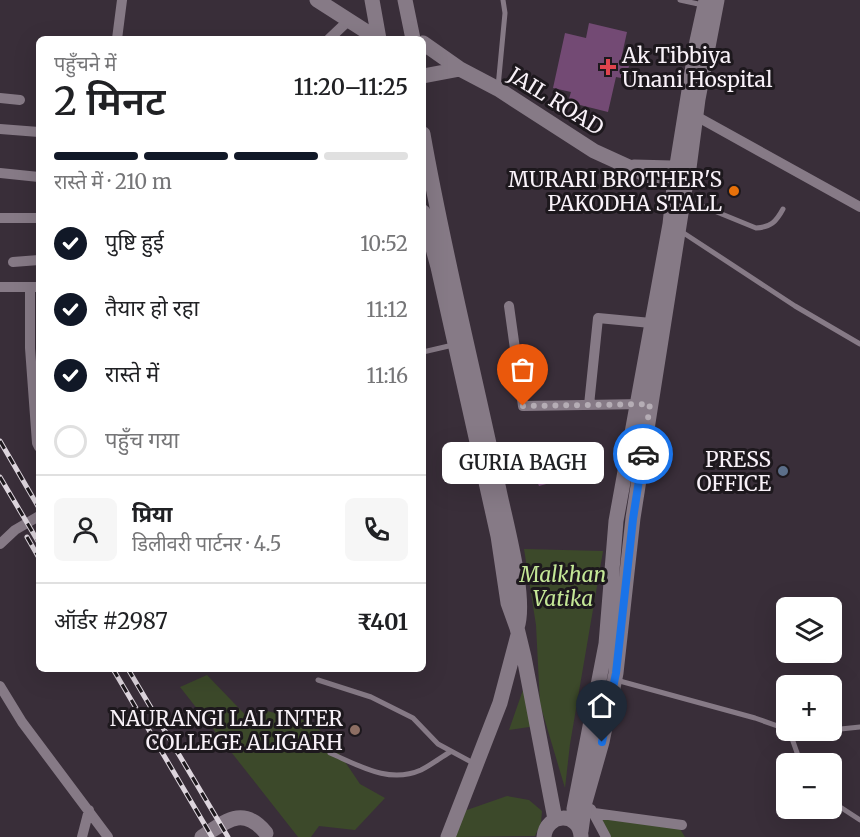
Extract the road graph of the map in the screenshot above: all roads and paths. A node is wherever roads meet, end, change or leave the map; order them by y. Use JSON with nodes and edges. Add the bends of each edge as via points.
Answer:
{"nodes":[{"id":1,"x":122,"y":0,"type":"edge"},
{"id":2,"x":317,"y":0,"type":"edge"},
{"id":3,"x":372,"y":0,"type":"edge"},
{"id":4,"x":405,"y":0,"type":"edge"},
{"id":5,"x":503,"y":0,"type":"edge"},
{"id":6,"x":680,"y":0,"type":"edge"},
{"id":7,"x":709,"y":2,"type":"edge"},
{"id":8,"x":348,"y":21,"type":"junction"},
{"id":9,"x":117,"y":36,"type":"edge"},
{"id":10,"x":332,"y":36,"type":"edge"},
{"id":11,"x":374,"y":36,"type":"edge"},
{"id":12,"x":378,"y":36,"type":"edge"},
{"id":13,"x":415,"y":36,"type":"edge"},
{"id":14,"x":426,"y":46,"type":"edge"},
{"id":15,"x":460,"y":69,"type":"junction"},
{"id":16,"x":426,"y":75,"type":"edge"},
{"id":17,"x":498,"y":88,"type":"junction"},
{"id":18,"x":0,"y":98,"type":"edge"},
{"id":19,"x":20,"y":100,"type":"dead end"},
{"id":20,"x":696,"y":116,"type":"junction"},
{"id":21,"x":0,"y":129,"type":"edge"},
{"id":22,"x":36,"y":132,"type":"edge"},
{"id":23,"x":426,"y":152,"type":"edge"},
{"id":24,"x":0,"y":173,"type":"edge"},
{"id":25,"x":36,"y":177,"type":"edge"},
{"id":26,"x":679,"y":179,"type":"junction"},
{"id":27,"x":860,"y":207,"type":"edge"},
{"id":28,"x":783,"y":209,"type":"dead end"},
{"id":29,"x":0,"y":218,"type":"edge"},
{"id":30,"x":36,"y":218,"type":"edge"},
{"id":31,"x":426,"y":225,"type":"edge"},
{"id":32,"x":679,"y":229,"type":"junction"},
{"id":33,"x":36,"y":260,"type":"edge"},
{"id":34,"x":13,"y":262,"type":"dead end"},
{"id":35,"x":0,"y":287,"type":"edge"},
{"id":36,"x":34,"y":287,"type":"edge"},
{"id":37,"x":509,"y":306,"type":"dead end"},
{"id":38,"x":651,"y":323,"type":"junction"},
{"id":39,"x":460,"y":344,"type":"junction"},
{"id":40,"x":860,"y":344,"type":"edge"},
{"id":41,"x":426,"y":351,"type":"edge"},
{"id":42,"x":35,"y":374,"type":"edge"},
{"id":43,"x":36,"y":392,"type":"edge"},
{"id":44,"x":643,"y":404,"type":"junction"},
{"id":45,"x":589,"y":405,"type":"junction"},
{"id":46,"x":36,"y":518,"type":"edge"},
{"id":47,"x":0,"y":544,"type":"edge"},
{"id":48,"x":518,"y":632,"type":"junction"},
{"id":49,"x":615,"y":679,"type":"junction"},
{"id":50,"x":318,"y":680,"type":"dead end"},
{"id":51,"x":0,"y":686,"type":"edge"},
{"id":52,"x":776,"y":726,"type":"edge"},
{"id":53,"x":860,"y":727,"type":"edge"},
{"id":54,"x":842,"y":729,"type":"edge"},
{"id":55,"x":450,"y":752,"type":"junction"},
{"id":56,"x":330,"y":753,"type":"dead end"},
{"id":57,"x":476,"y":765,"type":"junction"},
{"id":58,"x":589,"y":808,"type":"junction"},
{"id":59,"x":842,"y":808,"type":"edge"},
{"id":60,"x":89,"y":810,"type":"junction"},
{"id":61,"x":555,"y":819,"type":"junction"},
{"id":62,"x":860,"y":820,"type":"edge"},
{"id":63,"x":682,"y":825,"type":"dead end"},
{"id":64,"x":578,"y":830,"type":"edge"},
{"id":65,"x":268,"y":836,"type":"edge"},
{"id":66,"x":82,"y":837,"type":"edge"},
{"id":67,"x":108,"y":837,"type":"edge"},
{"id":68,"x":202,"y":837,"type":"edge"},
{"id":69,"x":448,"y":837,"type":"edge"},
{"id":70,"x":544,"y":837,"type":"edge"},
{"id":71,"x":606,"y":837,"type":"edge"}],
"edges":[{"from":1,"to":9,"type":"street"},
{"from":2,"to":8,"type":"main road"},
{"from":3,"to":12,"type":"main road"},
{"from":4,"to":13,"type":"main road"},
{"from":5,"to":17,"type":"lane"},
{"from":6,"to":7,"type":"lane"},
{"from":7,"to":20,"type":"main road"},
{"from":7,"to":26,"type":"main road","via":[[697,41]]},
{"from":8,"to":10,"type":"street"},
{"from":8,"to":11,"type":"main road"},
{"from":14,"to":15,"type":"main road","name":"JAIL ROAD"},
{"from":15,"to":16,"type":"main road"},
{"from":15,"to":17,"type":"main road","name":"JAIL ROAD"},
{"from":17,"to":26,"type":"main road","name":"JAIL ROAD","via":[[594,151],[651,177]]},
{"from":18,"to":19,"type":"street"},
{"from":20,"to":26,"type":"main road"},
{"from":20,"to":27,"type":"street"},
{"from":21,"to":22,"type":"street"},
{"from":23,"to":39,"type":"main road"},
{"from":24,"to":25,"type":"street"},
{"from":26,"to":28,"type":"lane","via":[[756,228],[773,224]]},
{"from":26,"to":32,"type":"main road"},
{"from":26,"to":38,"type":"main road"},
{"from":29,"to":30,"type":"street"},
{"from":31,"to":39,"type":"main road"},
{"from":32,"to":40,"type":"lane"},
{"from":32,"to":44,"type":"main road"},
{"from":33,"to":34,"type":"street"},
{"from":35,"to":36,"type":"street"},
{"from":36,"to":42,"type":"street"},
{"from":37,"to":45,"type":"street","via":[[523,406]]},
{"from":38,"to":44,"type":"main road"},
{"from":38,"to":45,"type":"street","via":[[598,318]]},
{"from":39,"to":41,"type":"lane"},
{"from":39,"to":48,"type":"main road","via":[[508,603]]},
{"from":42,"to":43,"type":"street"},
{"from":44,"to":45,"type":"street"},
{"from":44,"to":49,"type":"main road"},
{"from":44,"to":64,"type":"main road","via":[[616,521],[606,644]]},
{"from":46,"to":47,"type":"street"},
{"from":48,"to":57,"type":"main road","via":[[500,703]]},
{"from":48,"to":61,"type":"main road"},
{"from":49,"to":52,"type":"lane"},
{"from":49,"to":58,"type":"main road"},
{"from":50,"to":55,"type":"lane","via":[[371,697],[413,718]]},
{"from":51,"to":60,"type":"street","via":[[22,722]]},
{"from":53,"to":54,"type":"lane"},
{"from":55,"to":56,"type":"lane","via":[[422,770],[394,777]]},
{"from":55,"to":57,"type":"lane"},
{"from":57,"to":69,"type":"main road"},
{"from":58,"to":63,"type":"street"},
{"from":58,"to":64,"type":"main road"},
{"from":58,"to":71,"type":"street"},
{"from":59,"to":62,"type":"lane"},
{"from":60,"to":66,"type":"street"},
{"from":60,"to":67,"type":"street"},
{"from":61,"to":64,"type":"main road","via":[[568,818]]},
{"from":61,"to":70,"type":"main road","via":[[544,830]]},
{"from":65,"to":68,"type":"main road","via":[[250,818],[238,817]]}]}
